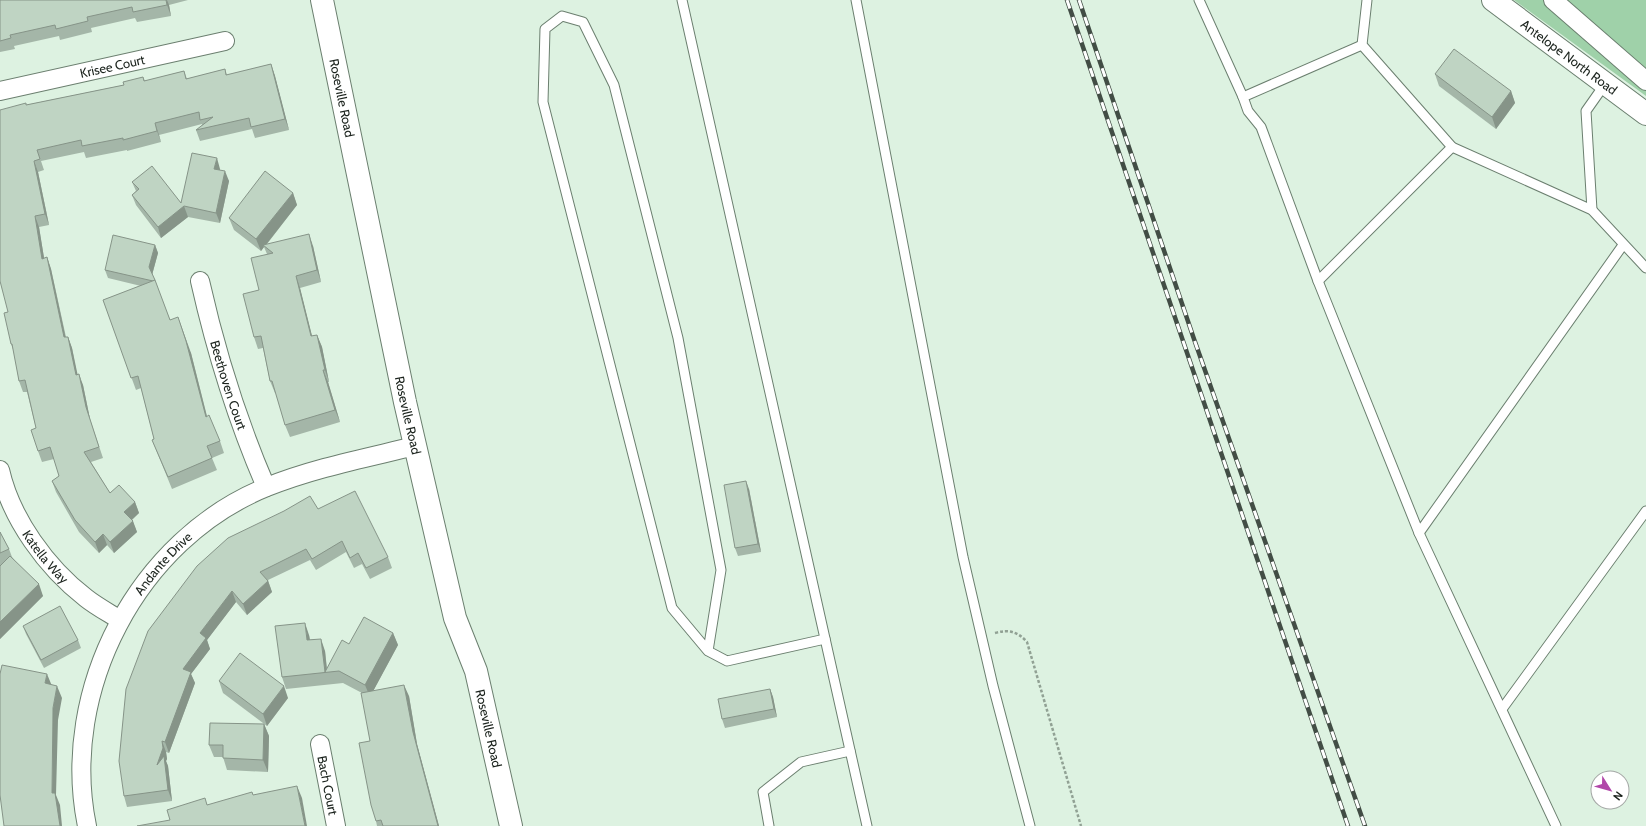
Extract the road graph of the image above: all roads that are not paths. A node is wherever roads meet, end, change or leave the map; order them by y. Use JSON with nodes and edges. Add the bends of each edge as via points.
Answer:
{"nodes":[{"id":1,"x":322,"y":0,"type":"edge"},
{"id":2,"x":682,"y":0,"type":"edge"},
{"id":3,"x":856,"y":0,"type":"edge"},
{"id":4,"x":1199,"y":0,"type":"edge"},
{"id":5,"x":1367,"y":0,"type":"edge"},
{"id":6,"x":1493,"y":0,"type":"edge"},
{"id":7,"x":1553,"y":0,"type":"edge"},
{"id":8,"x":225,"y":41,"type":"dead end"},
{"id":9,"x":1362,"y":45,"type":"junction"},
{"id":10,"x":1646,"y":81,"type":"edge"},
{"id":11,"x":1606,"y":84,"type":"junction"},
{"id":12,"x":0,"y":90,"type":"edge"},
{"id":13,"x":1244,"y":97,"type":"junction"},
{"id":14,"x":1646,"y":114,"type":"edge"},
{"id":15,"x":1452,"y":147,"type":"junction"},
{"id":16,"x":1592,"y":210,"type":"junction"},
{"id":17,"x":1623,"y":245,"type":"junction"},
{"id":18,"x":1646,"y":268,"type":"edge"},
{"id":19,"x":200,"y":281,"type":"dead end"},
{"id":20,"x":1318,"y":281,"type":"junction"},
{"id":21,"x":415,"y":446,"type":"junction"},
{"id":22,"x":0,"y":470,"type":"edge"},
{"id":23,"x":266,"y":487,"type":"junction"},
{"id":24,"x":1646,"y":511,"type":"edge"},
{"id":25,"x":1419,"y":533,"type":"junction"},
{"id":26,"x":120,"y":620,"type":"junction"},
{"id":27,"x":825,"y":639,"type":"junction"},
{"id":28,"x":708,"y":651,"type":"junction"},
{"id":29,"x":1502,"y":709,"type":"junction"},
{"id":30,"x":320,"y":744,"type":"dead end"},
{"id":31,"x":850,"y":751,"type":"junction"},
{"id":32,"x":87,"y":826,"type":"edge"},
{"id":33,"x":336,"y":826,"type":"edge"},
{"id":34,"x":511,"y":826,"type":"edge"},
{"id":35,"x":769,"y":826,"type":"edge"},
{"id":36,"x":867,"y":826,"type":"edge"},
{"id":37,"x":1030,"y":826,"type":"edge"},
{"id":38,"x":1556,"y":826,"type":"edge"}],
"edges":[{"from":1,"to":21,"type":"main road","name":"Roseville Road"},
{"from":2,"to":27,"type":"lane"},
{"from":3,"to":37,"type":"lane","via":[[963,557]]},
{"from":4,"to":13,"type":"lane"},
{"from":5,"to":9,"type":"lane"},
{"from":6,"to":11,"type":"main road","name":"Antelope North Road"},
{"from":7,"to":10,"type":"street"},
{"from":8,"to":12,"type":"street","name":"Krisee Court"},
{"from":9,"to":13,"type":"lane"},
{"from":9,"to":15,"type":"lane"},
{"from":11,"to":14,"type":"main road","name":"Antelope North Road"},
{"from":11,"to":16,"type":"lane","via":[[1586,111]]},
{"from":13,"to":20,"type":"lane","via":[[1248,111],[1261,127]]},
{"from":15,"to":16,"type":"lane"},
{"from":15,"to":20,"type":"lane"},
{"from":16,"to":17,"type":"lane"},
{"from":17,"to":18,"type":"lane"},
{"from":17,"to":25,"type":"lane"},
{"from":19,"to":23,"type":"street","name":"Beethoven Court","via":[[213,340],[231,399]]},
{"from":20,"to":25,"type":"lane"},
{"from":21,"to":23,"type":"street","name":"Andante Drive","via":[[306,473]]},
{"from":21,"to":34,"type":"main road","name":"Roseville Road","via":[[454,618],[476,670]]},
{"from":22,"to":26,"type":"street","name":"Katella Way","via":[[13,506],[39,550],[61,576],[86,598]]},
{"from":23,"to":26,"type":"street","name":"Andante Drive","via":[[237,501],[185,538],[152,573]]},
{"from":24,"to":29,"type":"lane"},
{"from":25,"to":29,"type":"lane"},
{"from":26,"to":32,"type":"street","name":"Andante Drive","via":[[94,680],[87,712],[82,775]]},
{"from":27,"to":28,"type":"lane","via":[[727,661]]},
{"from":27,"to":31,"type":"lane"},
{"from":28,"to":28,"type":"lane","via":[[672,608],[543,102],[545,29],[562,16],[583,22],[614,85],[678,338],[721,570]]},
{"from":29,"to":38,"type":"lane"},
{"from":30,"to":33,"type":"street","name":"Bach Court"},
{"from":31,"to":35,"type":"lane","via":[[801,762],[763,792]]},
{"from":31,"to":36,"type":"lane"}]}
